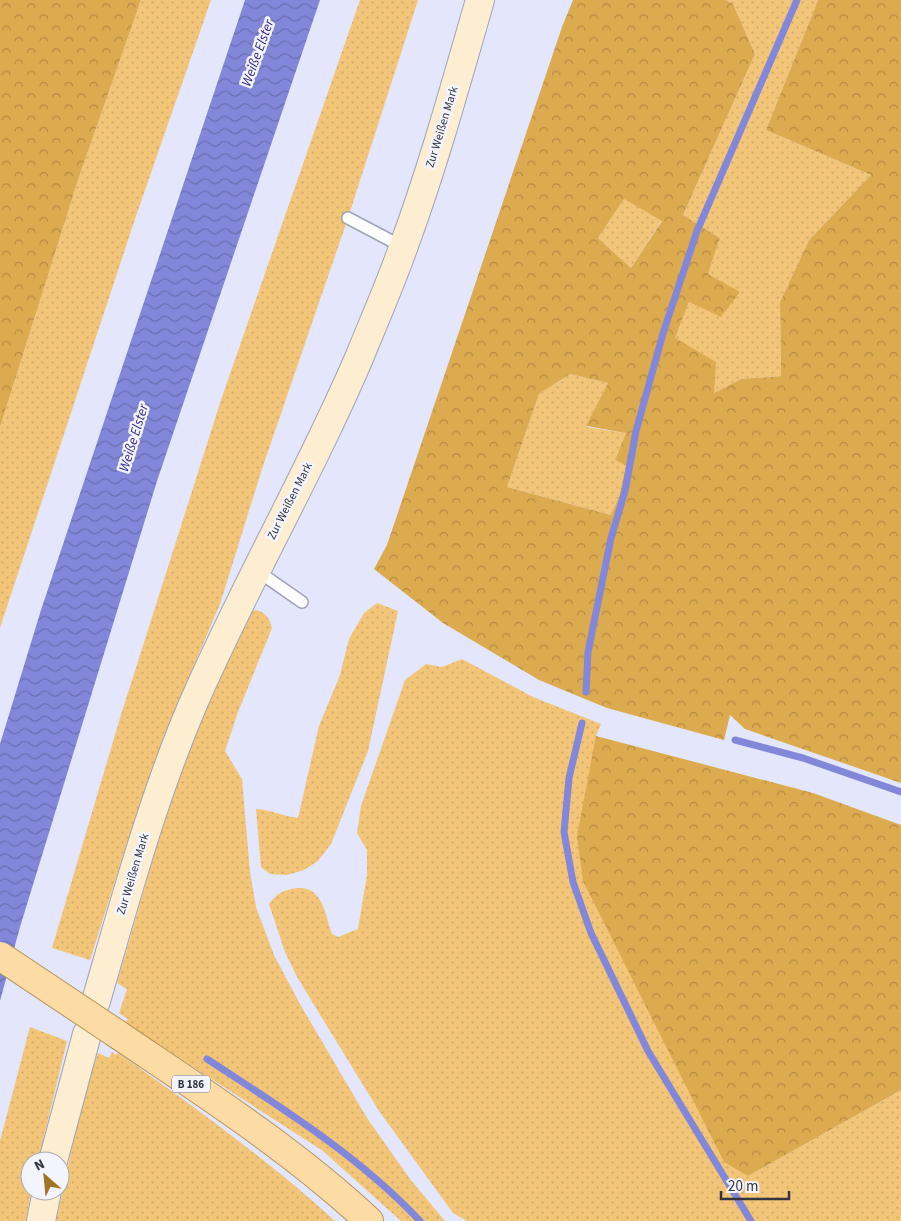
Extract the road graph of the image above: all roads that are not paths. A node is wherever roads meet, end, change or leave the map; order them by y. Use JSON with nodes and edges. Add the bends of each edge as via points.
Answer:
{"nodes":[{"id":1,"x":480,"y":0,"type":"edge"},
{"id":2,"x":348,"y":218,"type":"dead end"},
{"id":3,"x":403,"y":248,"type":"junction"},
{"id":4,"x":256,"y":570,"type":"junction"},
{"id":5,"x":302,"y":602,"type":"dead end"},
{"id":6,"x":0,"y":956,"type":"edge"},
{"id":7,"x":96,"y":1001,"type":"dead end"},
{"id":8,"x":87,"y":1034,"type":"dead end"},
{"id":9,"x":56,"y":1151,"type":"edge"},
{"id":10,"x":45,"y":1201,"type":"edge"},
{"id":11,"x":41,"y":1221,"type":"edge"},
{"id":12,"x":369,"y":1221,"type":"edge"}],
"edges":[{"from":1,"to":3,"type":"main road","name":"Zur Weißen Mark","via":[[442,132]]},
{"from":2,"to":3,"type":"lane"},
{"from":3,"to":4,"type":"main road","name":"Zur Weißen Mark","via":[[342,394]]},
{"from":4,"to":5,"type":"lane"},
{"from":4,"to":7,"type":"main road","name":"Zur Weißen Mark","via":[[192,706],[166,773]]},
{"from":6,"to":12,"type":"main road","number":"B 186","bridge":true,"via":[[264,1133]]},
{"from":8,"to":9,"type":"main road"},
{"from":10,"to":11,"type":"main road"}]}
